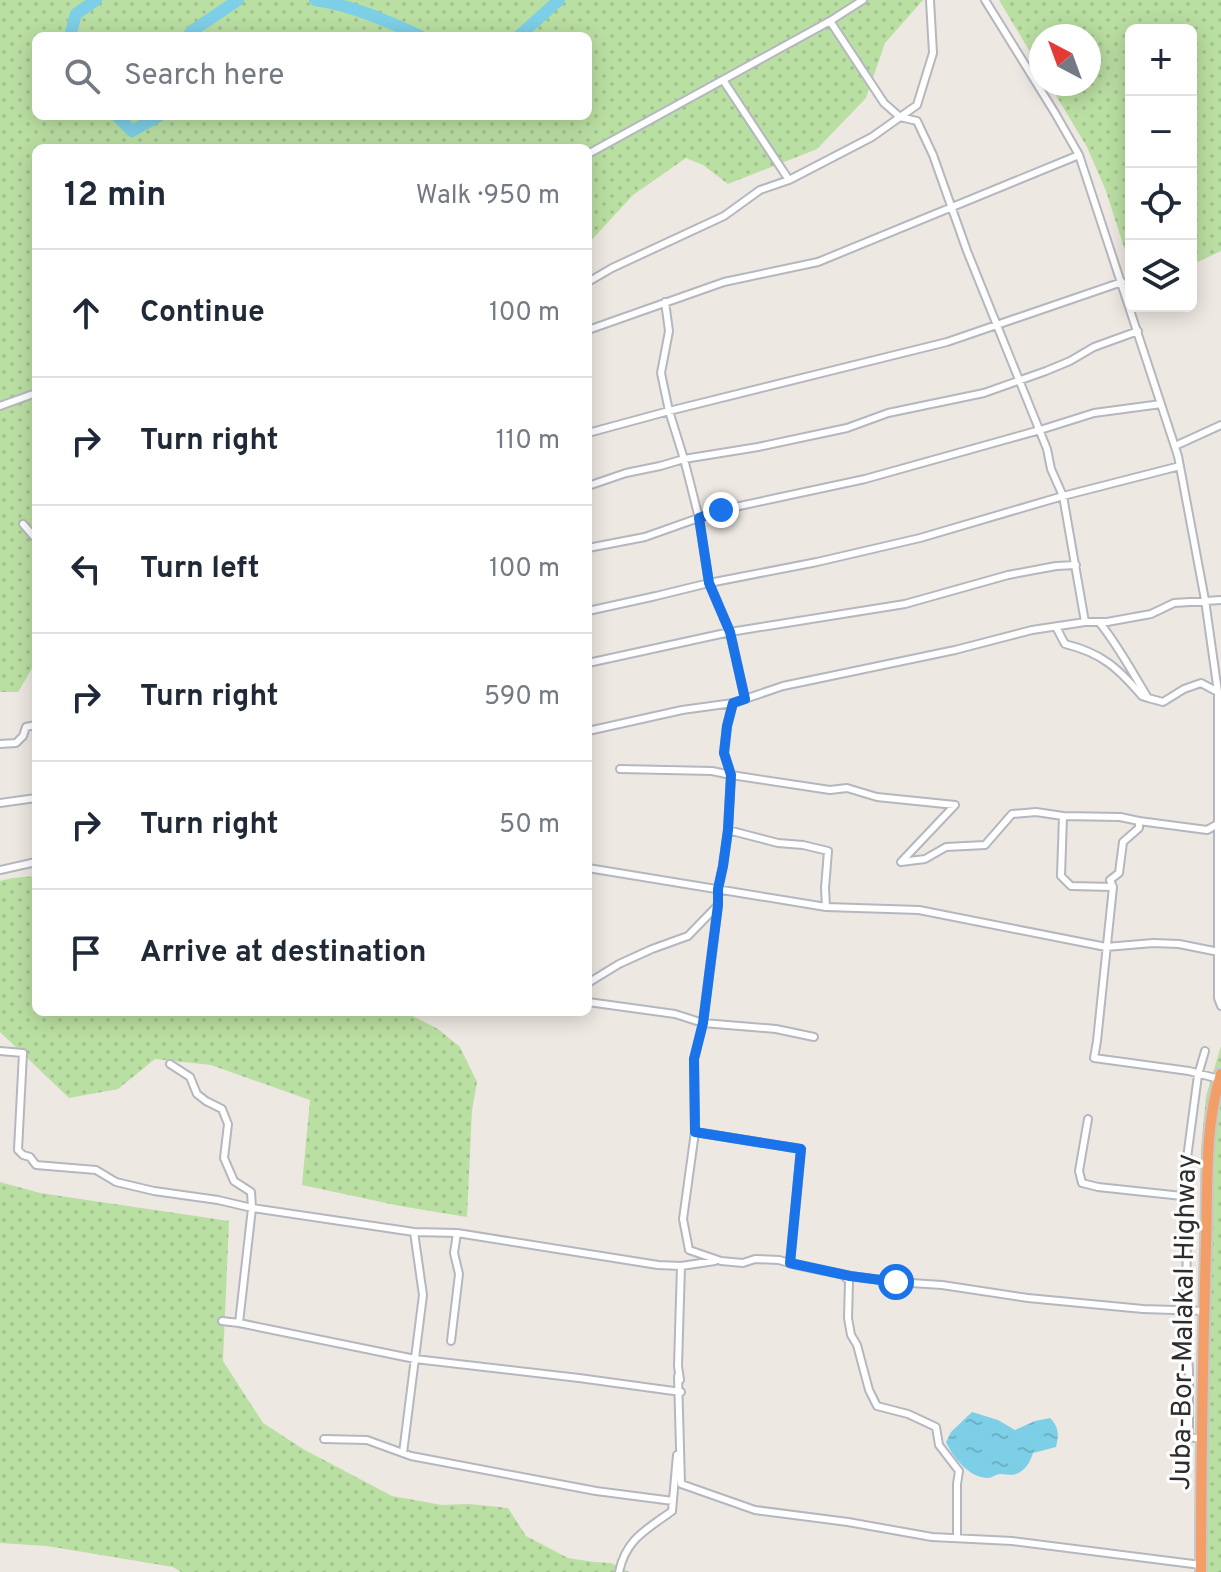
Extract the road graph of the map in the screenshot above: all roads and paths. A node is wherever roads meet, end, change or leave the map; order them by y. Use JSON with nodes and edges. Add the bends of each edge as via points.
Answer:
{"nodes":[{"id":1,"x":863,"y":0,"type":"edge"},
{"id":2,"x":930,"y":0,"type":"edge"},
{"id":3,"x":985,"y":0,"type":"edge"},
{"id":4,"x":830,"y":21,"type":"junction"},
{"id":5,"x":723,"y":80,"type":"junction"},
{"id":6,"x":900,"y":117,"type":"junction"},
{"id":7,"x":592,"y":152,"type":"edge"},
{"id":8,"x":1079,"y":155,"type":"junction"},
{"id":9,"x":789,"y":180,"type":"junction"},
{"id":10,"x":951,"y":208,"type":"junction"},
{"id":11,"x":592,"y":280,"type":"edge"},
{"id":12,"x":1122,"y":282,"type":"junction"},
{"id":13,"x":665,"y":302,"type":"junction"},
{"id":14,"x":998,"y":325,"type":"junction"},
{"id":15,"x":592,"y":329,"type":"edge"},
{"id":16,"x":1138,"y":331,"type":"junction"},
{"id":17,"x":1020,"y":380,"type":"junction"},
{"id":18,"x":32,"y":394,"type":"edge"},
{"id":19,"x":0,"y":395,"type":"edge"},
{"id":20,"x":1161,"y":404,"type":"junction"},
{"id":21,"x":1,"y":406,"type":"edge"},
{"id":22,"x":669,"y":411,"type":"junction"},
{"id":23,"x":1221,"y":425,"type":"edge"},
{"id":24,"x":1040,"y":430,"type":"junction"},
{"id":25,"x":592,"y":432,"type":"edge"},
{"id":26,"x":1175,"y":446,"type":"junction"},
{"id":27,"x":684,"y":459,"type":"junction"},
{"id":28,"x":1180,"y":466,"type":"junction"},
{"id":29,"x":592,"y":485,"type":"edge"},
{"id":30,"x":1063,"y":496,"type":"junction"},
{"id":31,"x":699,"y":518,"type":"junction"},
{"id":32,"x":23,"y":524,"type":"dead end"},
{"id":33,"x":32,"y":534,"type":"edge"},
{"id":34,"x":592,"y":547,"type":"edge"},
{"id":35,"x":1076,"y":565,"type":"junction"},
{"id":36,"x":709,"y":583,"type":"junction"},
{"id":37,"x":1205,"y":600,"type":"junction"},
{"id":38,"x":1221,"y":600,"type":"edge"},
{"id":39,"x":592,"y":610,"type":"edge"},
{"id":40,"x":1085,"y":622,"type":"junction"},
{"id":41,"x":1099,"y":622,"type":"junction"},
{"id":42,"x":1056,"y":627,"type":"junction"},
{"id":43,"x":730,"y":632,"type":"junction"},
{"id":44,"x":592,"y":662,"type":"edge"},
{"id":45,"x":1218,"y":692,"type":"junction"},
{"id":46,"x":1148,"y":698,"type":"junction"},
{"id":47,"x":745,"y":699,"type":"junction"},
{"id":48,"x":733,"y":703,"type":"junction"},
{"id":49,"x":32,"y":726,"type":"edge"},
{"id":50,"x":592,"y":730,"type":"edge"},
{"id":51,"x":0,"y":744,"type":"edge"},
{"id":52,"x":1219,"y":749,"type":"edge"},
{"id":53,"x":620,"y":769,"type":"dead end"},
{"id":54,"x":731,"y":775,"type":"junction"},
{"id":55,"x":32,"y":799,"type":"edge"},
{"id":56,"x":0,"y":803,"type":"edge"},
{"id":57,"x":1063,"y":816,"type":"junction"},
{"id":58,"x":1139,"y":821,"type":"junction"},
{"id":59,"x":1218,"y":824,"type":"junction"},
{"id":60,"x":728,"y":830,"type":"junction"},
{"id":61,"x":32,"y":863,"type":"edge"},
{"id":62,"x":592,"y":869,"type":"edge"},
{"id":63,"x":0,"y":870,"type":"edge"},
{"id":64,"x":1113,"y":887,"type":"junction"},
{"id":65,"x":718,"y":889,"type":"junction"},
{"id":66,"x":718,"y":905,"type":"junction"},
{"id":67,"x":826,"y":907,"type":"junction"},
{"id":68,"x":1106,"y":947,"type":"junction"},
{"id":69,"x":1219,"y":952,"type":"junction"},
{"id":70,"x":592,"y":981,"type":"edge"},
{"id":71,"x":592,"y":1003,"type":"edge"},
{"id":72,"x":1221,"y":1006,"type":"edge"},
{"id":73,"x":703,"y":1023,"type":"junction"},
{"id":74,"x":814,"y":1037,"type":"dead end"},
{"id":75,"x":0,"y":1051,"type":"edge"},
{"id":76,"x":1205,"y":1051,"type":"dead end"},
{"id":77,"x":170,"y":1064,"type":"dead end"},
{"id":78,"x":1220,"y":1076,"type":"edge"},
{"id":79,"x":1088,"y":1119,"type":"dead end"},
{"id":80,"x":695,"y":1132,"type":"junction"},
{"id":81,"x":1182,"y":1196,"type":"junction"},
{"id":82,"x":252,"y":1208,"type":"junction"},
{"id":83,"x":414,"y":1232,"type":"junction"},
{"id":84,"x":457,"y":1233,"type":"junction"},
{"id":85,"x":721,"y":1261,"type":"junction"},
{"id":86,"x":790,"y":1263,"type":"junction"},
{"id":87,"x":681,"y":1266,"type":"junction"},
{"id":88,"x":844,"y":1276,"type":"dead end"},
{"id":89,"x":1186,"y":1311,"type":"junction"},
{"id":90,"x":1204,"y":1311,"type":"junction"},
{"id":91,"x":222,"y":1321,"type":"dead end"},
{"id":92,"x":239,"y":1323,"type":"junction"},
{"id":93,"x":451,"y":1341,"type":"dead end"},
{"id":94,"x":415,"y":1359,"type":"junction"},
{"id":95,"x":678,"y":1376,"type":"dead end"},
{"id":96,"x":681,"y":1392,"type":"junction"},
{"id":97,"x":324,"y":1439,"type":"dead end"},
{"id":98,"x":1202,"y":1439,"type":"junction"},
{"id":99,"x":403,"y":1453,"type":"junction"},
{"id":100,"x":673,"y":1501,"type":"junction"},
{"id":101,"x":957,"y":1538,"type":"junction"},
{"id":102,"x":1201,"y":1568,"type":"edge"},
{"id":103,"x":619,"y":1572,"type":"edge"}],
"edges":[{"from":1,"to":4,"type":"street"},
{"from":2,"to":6,"type":"street","via":[[933,53],[917,105]]},
{"from":3,"to":8,"type":"street"},
{"from":4,"to":5,"type":"street"},
{"from":4,"to":6,"type":"street","via":[[884,103]]},
{"from":5,"to":7,"type":"street"},
{"from":5,"to":9,"type":"street"},
{"from":6,"to":9,"type":"street"},
{"from":6,"to":10,"type":"street","via":[[917,121]]},
{"from":8,"to":10,"type":"street"},
{"from":8,"to":12,"type":"street"},
{"from":9,"to":11,"type":"street","via":[[760,190],[724,216]]},
{"from":10,"to":13,"type":"street","via":[[818,262],[724,282]]},
{"from":10,"to":14,"type":"street"},
{"from":12,"to":14,"type":"street"},
{"from":12,"to":16,"type":"street"},
{"from":13,"to":15,"type":"street"},
{"from":13,"to":22,"type":"street","via":[[669,331],[661,373]]},
{"from":14,"to":17,"type":"street"},
{"from":14,"to":22,"type":"street","via":[[896,356]]},
{"from":16,"to":17,"type":"street"},
{"from":16,"to":20,"type":"street"},
{"from":17,"to":24,"type":"street"},
{"from":17,"to":27,"type":"street","via":[[847,428]]},
{"from":18,"to":21,"type":"street"},
{"from":19,"to":21,"type":"street"},
{"from":20,"to":24,"type":"street","via":[[1094,413]]},
{"from":20,"to":26,"type":"street"},
{"from":22,"to":25,"type":"street"},
{"from":22,"to":27,"type":"street"},
{"from":23,"to":26,"type":"street"},
{"from":24,"to":30,"type":"street"},
{"from":24,"to":31,"type":"street"},
{"from":26,"to":28,"type":"street"},
{"from":27,"to":29,"type":"street"},
{"from":27,"to":31,"type":"street"},
{"from":28,"to":30,"type":"street"},
{"from":28,"to":37,"type":"street"},
{"from":30,"to":35,"type":"street"},
{"from":30,"to":36,"type":"street","via":[[920,538]]},
{"from":31,"to":34,"type":"street","via":[[645,537]]},
{"from":31,"to":36,"type":"street"},
{"from":32,"to":33,"type":"street"},
{"from":35,"to":40,"type":"street"},
{"from":35,"to":43,"type":"street","via":[[1008,575],[905,604]]},
{"from":36,"to":39,"type":"street"},
{"from":36,"to":43,"type":"street"},
{"from":37,"to":38,"type":"street"},
{"from":37,"to":41,"type":"street"},
{"from":37,"to":45,"type":"street"},
{"from":40,"to":41,"type":"street"},
{"from":40,"to":42,"type":"street"},
{"from":41,"to":46,"type":"street"},
{"from":42,"to":46,"type":"street","via":[[1065,644],[1102,657]]},
{"from":42,"to":47,"type":"street","via":[[783,686]]},
{"from":43,"to":44,"type":"street"},
{"from":43,"to":47,"type":"street"},
{"from":45,"to":46,"type":"street","via":[[1201,683],[1163,702]]},
{"from":45,"to":52,"type":"street"},
{"from":47,"to":48,"type":"street"},
{"from":48,"to":50,"type":"street"},
{"from":48,"to":54,"type":"street","via":[[724,753]]},
{"from":49,"to":51,"type":"street","via":[[16,743]]},
{"from":52,"to":59,"type":"street"},
{"from":53,"to":54,"type":"street"},
{"from":54,"to":57,"type":"street","via":[[955,805],[901,862],[925,859],[946,847],[985,845],[1012,814]]},
{"from":54,"to":60,"type":"street"},
{"from":55,"to":56,"type":"street"},
{"from":57,"to":58,"type":"street"},
{"from":57,"to":64,"type":"street","via":[[1061,876],[1071,886]]},
{"from":58,"to":59,"type":"street","via":[[1207,830]]},
{"from":58,"to":64,"type":"street","via":[[1139,828],[1123,842],[1119,873],[1110,880]]},
{"from":59,"to":69,"type":"street"},
{"from":60,"to":65,"type":"street"},
{"from":60,"to":67,"type":"street","via":[[828,851]]},
{"from":61,"to":63,"type":"street"},
{"from":62,"to":65,"type":"street"},
{"from":64,"to":68,"type":"street"},
{"from":65,"to":66,"type":"street"},
{"from":65,"to":67,"type":"street"},
{"from":66,"to":70,"type":"street","via":[[688,936]]},
{"from":66,"to":73,"type":"street"},
{"from":67,"to":68,"type":"street","via":[[919,910]]},
{"from":68,"to":69,"type":"street","via":[[1179,944]]},
{"from":68,"to":78,"type":"street","via":[[1094,1058]]},
{"from":69,"to":72,"type":"street"},
{"from":71,"to":73,"type":"street"},
{"from":73,"to":74,"type":"street"},
{"from":73,"to":80,"type":"street","via":[[694,1059]]},
{"from":75,"to":82,"type":"street","via":[[23,1053],[18,1150],[36,1165],[96,1170],[116,1182]]},
{"from":76,"to":81,"type":"street"},
{"from":77,"to":82,"type":"street","via":[[190,1077],[197,1094],[222,1109],[228,1124],[224,1158],[234,1181],[251,1192]]},
{"from":78,"to":90,"type":"highway","name":"Juba-Bor-Malakal Highway","via":[[1210,1142]]},
{"from":79,"to":81,"type":"street","via":[[1079,1171],[1082,1183]]},
{"from":80,"to":85,"type":"street","via":[[683,1219],[689,1250]]},
{"from":80,"to":86,"type":"street","via":[[801,1149]]},
{"from":81,"to":89,"type":"street","via":[[1187,1208]]},
{"from":82,"to":83,"type":"street"},
{"from":82,"to":92,"type":"street"},
{"from":83,"to":84,"type":"street"},
{"from":83,"to":94,"type":"street","via":[[423,1295]]},
{"from":84,"to":87,"type":"street"},
{"from":84,"to":93,"type":"street","via":[[459,1274]]},
{"from":85,"to":86,"type":"street"},
{"from":85,"to":87,"type":"street"},
{"from":86,"to":89,"type":"street","via":[[850,1276],[1028,1298]]},
{"from":87,"to":96,"type":"street"},
{"from":88,"to":101,"type":"street","via":[[849,1281],[851,1335],[877,1406],[936,1427],[939,1445],[959,1471]]},
{"from":89,"to":90,"type":"street"},
{"from":89,"to":98,"type":"street","via":[[1189,1437]]},
{"from":90,"to":98,"type":"highway","name":"Juba-Bor-Malakal Highway"},
{"from":91,"to":92,"type":"street"},
{"from":92,"to":94,"type":"street"},
{"from":94,"to":96,"type":"street"},
{"from":94,"to":99,"type":"street"},
{"from":95,"to":101,"type":"street","via":[[681,1484],[755,1510]]},
{"from":96,"to":100,"type":"street"},
{"from":97,"to":99,"type":"street","via":[[367,1440]]},
{"from":98,"to":102,"type":"highway","name":"Juba-Bor-Malakal Highway"},
{"from":99,"to":100,"type":"street"},
{"from":100,"to":103,"type":"street","via":[[672,1511],[636,1537],[622,1555]]},
{"from":101,"to":102,"type":"street"}]}
